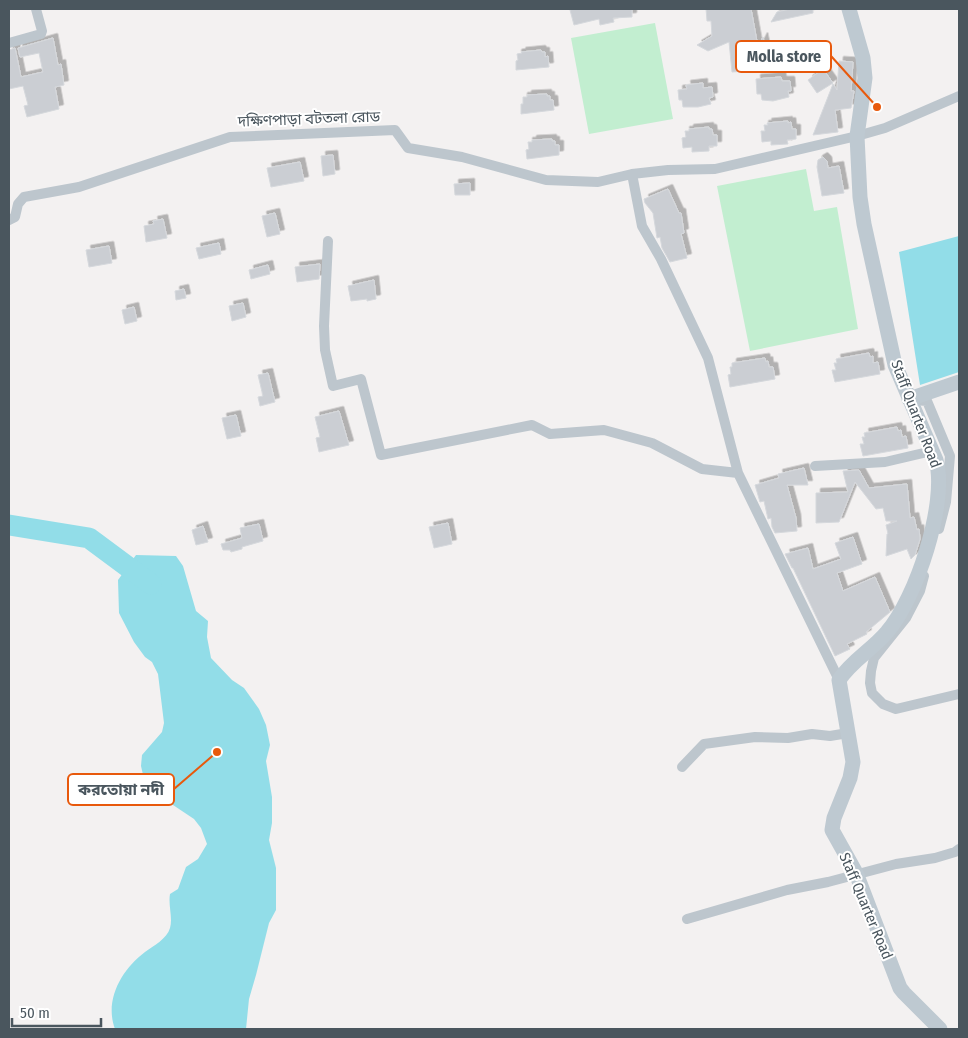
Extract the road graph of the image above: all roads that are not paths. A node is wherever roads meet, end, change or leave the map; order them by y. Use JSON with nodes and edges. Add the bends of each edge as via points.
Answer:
{"nodes":[{"id":1,"x":36,"y":9,"type":"edge"},
{"id":2,"x":849,"y":9,"type":"edge"},
{"id":3,"x":9,"y":42,"type":"edge"},
{"id":4,"x":959,"y":96,"type":"edge"},
{"id":5,"x":857,"y":136,"type":"junction"},
{"id":6,"x":632,"y":174,"type":"junction"},
{"id":7,"x":9,"y":220,"type":"edge"},
{"id":8,"x":328,"y":241,"type":"dead end"},
{"id":9,"x":959,"y":382,"type":"edge"},
{"id":10,"x":908,"y":399,"type":"junction"},
{"id":11,"x":942,"y":453,"type":"junction"},
{"id":12,"x":959,"y":462,"type":"edge"},
{"id":13,"x":815,"y":466,"type":"dead end"},
{"id":14,"x":738,"y":473,"type":"junction"},
{"id":15,"x":839,"y":680,"type":"junction"},
{"id":16,"x":959,"y":694,"type":"edge"},
{"id":17,"x":848,"y":733,"type":"junction"},
{"id":18,"x":682,"y":767,"type":"dead end"},
{"id":19,"x":959,"y":849,"type":"edge"},
{"id":20,"x":856,"y":874,"type":"junction"},
{"id":21,"x":687,"y":919,"type":"dead end"},
{"id":22,"x":940,"y":1029,"type":"edge"}],
"edges":[{"from":1,"to":3,"type":"street","via":[[41,34]]},
{"from":2,"to":5,"type":"street","name":"Staff Quarter Road","via":[[863,58],[865,78]]},
{"from":4,"to":5,"type":"street","name":"দক্ষিণপাড়া বটতলা রোড","via":[[885,128]]},
{"from":5,"to":6,"type":"street","name":"দক্ষিণপাড়া বটতলা রোড","via":[[715,169]]},
{"from":5,"to":10,"type":"street","name":"Staff Quarter Road","via":[[864,224],[895,365]]},
{"from":6,"to":7,"type":"street","name":"দক্ষিণপাড়া বটতলা রোড","via":[[598,182],[546,180],[462,157],[408,148],[395,130],[230,137],[79,187],[24,197],[18,204],[15,217]]},
{"from":6,"to":14,"type":"street","via":[[642,226],[708,358]]},
{"from":8,"to":14,"type":"street","via":[[324,350],[333,386],[362,379],[381,455],[532,425],[550,434],[604,430],[652,443],[702,469]]},
{"from":9,"to":10,"type":"street"},
{"from":10,"to":11,"type":"street","name":"Staff Quarter Road"},
{"from":11,"to":12,"type":"street"},
{"from":11,"to":13,"type":"street","via":[[885,462]]},
{"from":11,"to":15,"type":"street","name":"Staff Quarter Road","via":[[935,521],[902,611],[889,631],[853,662]]},
{"from":11,"to":16,"type":"street","via":[[946,502],[920,591],[906,618],[874,658],[870,683],[872,693],[883,704],[896,709]]},
{"from":14,"to":15,"type":"street"},
{"from":15,"to":17,"type":"street","name":"Staff Quarter Road"},
{"from":17,"to":18,"type":"street","via":[[755,737],[704,744]]},
{"from":17,"to":20,"type":"street","name":"Staff Quarter Road","via":[[853,762],[832,830]]},
{"from":19,"to":20,"type":"street","via":[[935,858]]},
{"from":20,"to":21,"type":"street"},
{"from":20,"to":22,"type":"street","name":"Staff Quarter Road","via":[[900,988]]}]}
